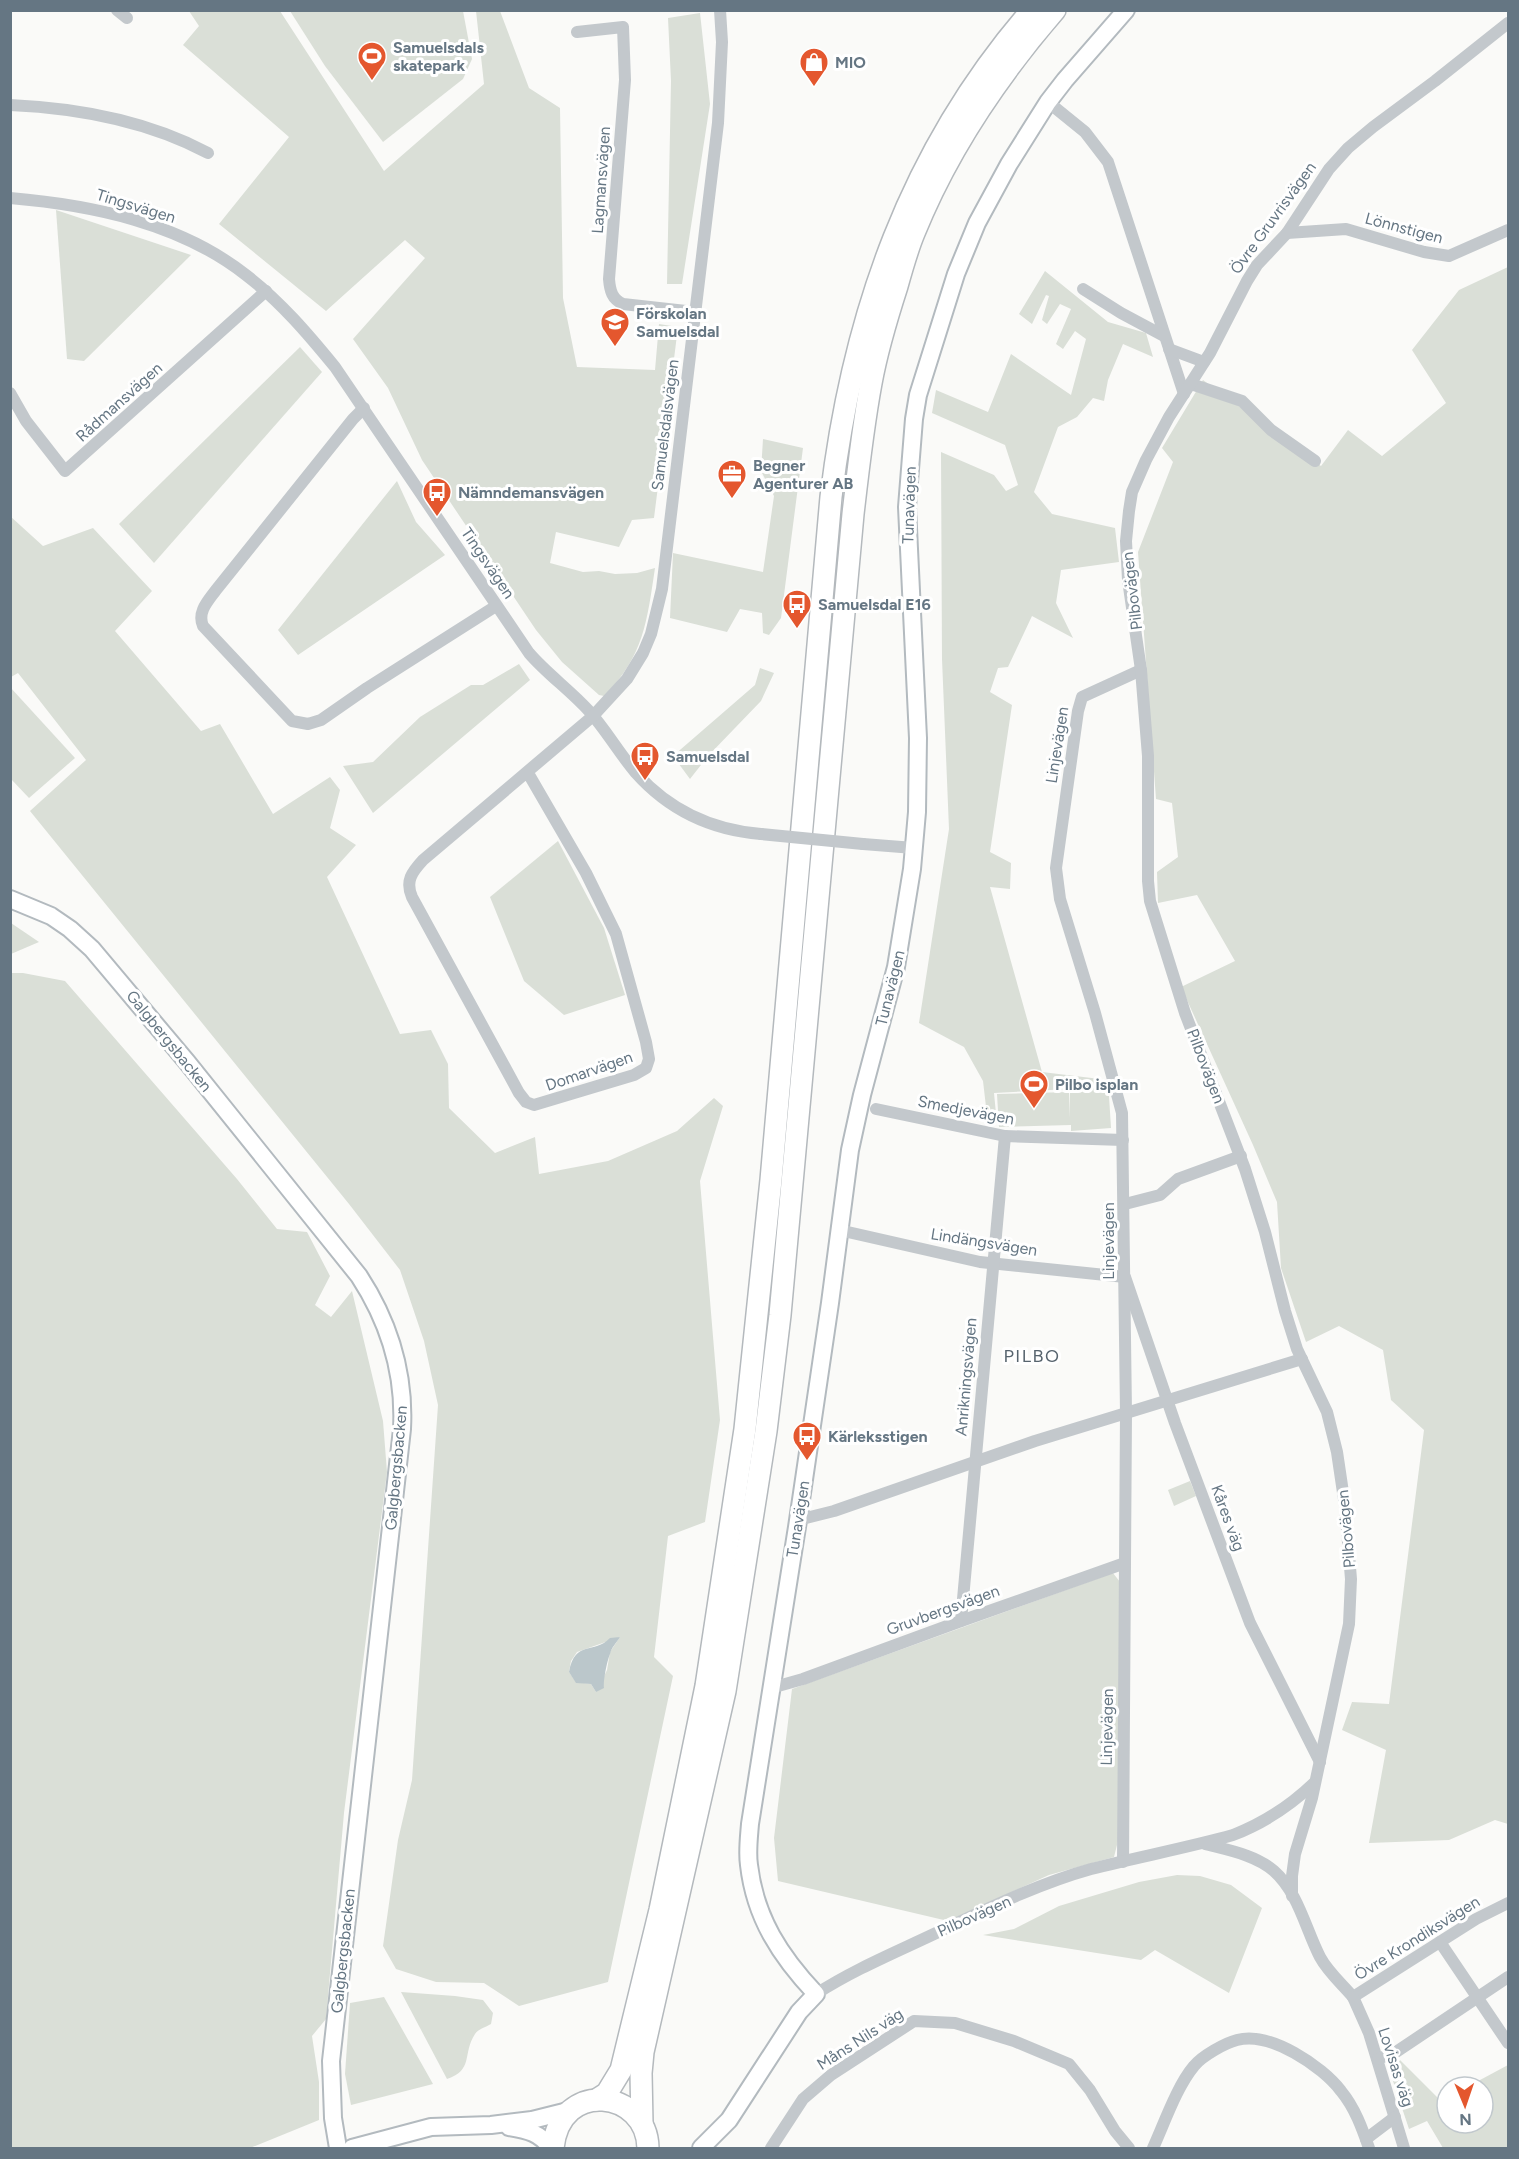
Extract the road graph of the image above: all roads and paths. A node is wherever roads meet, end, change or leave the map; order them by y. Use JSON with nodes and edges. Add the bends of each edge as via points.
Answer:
{"nodes":[{"id":1,"x":720,"y":10,"type":"edge"},
{"id":2,"x":1032,"y":10,"type":"edge"},
{"id":3,"x":1055,"y":10,"type":"edge"},
{"id":4,"x":1126,"y":10,"type":"edge"},
{"id":5,"x":1509,"y":22,"type":"edge"},
{"id":6,"x":577,"y":32,"type":"dead end"},
{"id":7,"x":1048,"y":102,"type":"junction"},
{"id":8,"x":10,"y":105,"type":"edge"},
{"id":9,"x":208,"y":153,"type":"dead end"},
{"id":10,"x":10,"y":198,"type":"edge"},
{"id":11,"x":1509,"y":230,"type":"edge"},
{"id":12,"x":1287,"y":234,"type":"junction"},
{"id":13,"x":1083,"y":289,"type":"dead end"},
{"id":14,"x":266,"y":291,"type":"junction"},
{"id":15,"x":695,"y":312,"type":"junction"},
{"id":16,"x":1164,"y":336,"type":"junction"},
{"id":17,"x":1169,"y":349,"type":"junction"},
{"id":18,"x":1204,"y":362,"type":"junction"},
{"id":19,"x":1187,"y":389,"type":"junction"},
{"id":20,"x":10,"y":393,"type":"edge"},
{"id":21,"x":364,"y":408,"type":"junction"},
{"id":22,"x":1315,"y":461,"type":"dead end"},
{"id":23,"x":496,"y":606,"type":"junction"},
{"id":24,"x":1141,"y":670,"type":"junction"},
{"id":25,"x":593,"y":716,"type":"junction"},
{"id":26,"x":528,"y":773,"type":"junction"},
{"id":27,"x":914,"y":848,"type":"junction"},
{"id":28,"x":10,"y":899,"type":"edge"},
{"id":29,"x":876,"y":1108,"type":"dead end"},
{"id":30,"x":1005,"y":1136,"type":"junction"},
{"id":31,"x":1123,"y":1140,"type":"junction"},
{"id":32,"x":1241,"y":1156,"type":"junction"},
{"id":33,"x":1125,"y":1204,"type":"junction"},
{"id":34,"x":839,"y":1230,"type":"junction"},
{"id":35,"x":993,"y":1263,"type":"junction"},
{"id":36,"x":1125,"y":1277,"type":"junction"},
{"id":37,"x":1302,"y":1359,"type":"junction"},
{"id":38,"x":1168,"y":1400,"type":"junction"},
{"id":39,"x":1126,"y":1413,"type":"junction"},
{"id":40,"x":974,"y":1462,"type":"junction"},
{"id":41,"x":799,"y":1517,"type":"junction"},
{"id":42,"x":1125,"y":1563,"type":"junction"},
{"id":43,"x":961,"y":1621,"type":"junction"},
{"id":44,"x":771,"y":1688,"type":"junction"},
{"id":45,"x":1320,"y":1762,"type":"junction"},
{"id":46,"x":1314,"y":1783,"type":"junction"},
{"id":47,"x":1204,"y":1843,"type":"junction"},
{"id":48,"x":1123,"y":1862,"type":"junction"},
{"id":49,"x":1292,"y":1896,"type":"junction"},
{"id":50,"x":1509,"y":1903,"type":"edge"},
{"id":51,"x":1440,"y":1942,"type":"junction"},
{"id":52,"x":1509,"y":1977,"type":"edge"},
{"id":53,"x":816,"y":1994,"type":"junction"},
{"id":54,"x":1353,"y":1997,"type":"junction"},
{"id":55,"x":1479,"y":1998,"type":"junction"},
{"id":56,"x":1509,"y":2043,"type":"edge"},
{"id":57,"x":1378,"y":2059,"type":"junction"},
{"id":58,"x":596,"y":2100,"type":"junction"},
{"id":59,"x":568,"y":2111,"type":"junction"},
{"id":60,"x":1395,"y":2117,"type":"junction"},
{"id":61,"x":491,"y":2124,"type":"junction"},
{"id":62,"x":646,"y":2136,"type":"edge"},
{"id":63,"x":1368,"y":2144,"type":"edge"},
{"id":64,"x":338,"y":2148,"type":"edge"},
{"id":65,"x":352,"y":2148,"type":"edge"},
{"id":66,"x":552,"y":2148,"type":"edge"},
{"id":67,"x":663,"y":2148,"type":"edge"},
{"id":68,"x":701,"y":2148,"type":"edge"},
{"id":69,"x":771,"y":2148,"type":"edge"},
{"id":70,"x":1129,"y":2148,"type":"edge"},
{"id":71,"x":1153,"y":2148,"type":"edge"},
{"id":72,"x":1404,"y":2148,"type":"edge"}],
"edges":[{"from":1,"to":15,"type":"street","name":"Samuelsdalsvägen","via":[[720,100]]},
{"from":2,"to":58,"type":"highway","via":[[971,92],[917,184],[879,276],[860,339],[837,443],[771,1180],[743,1441],[706,1686],[662,1900],[621,2070],[607,2093]]},
{"from":3,"to":62,"type":"highway","via":[[984,103],[932,193],[912,236],[871,380],[853,514],[782,1304],[766,1431],[725,1691],[643,2052],[640,2073]]},
{"from":4,"to":7,"type":"street","name":"Tunavägen"},
{"from":5,"to":12,"type":"street","name":"Övre Gruvrisvägen","via":[[1348,148],[1329,169]]},
{"from":6,"to":15,"type":"street","name":"Lagmansvägen","via":[[623,27],[625,80],[609,279],[612,295],[623,304]]},
{"from":7,"to":16,"type":"street","via":[[1085,132],[1108,162]]},
{"from":7,"to":27,"type":"street","name":"Tunavägen","via":[[977,223],[951,287],[915,412],[907,507],[918,738]]},
{"from":8,"to":9,"type":"street","via":[[112,118],[178,138]]},
{"from":10,"to":14,"type":"street","name":"Tingsvägen","via":[[80,206],[171,233],[213,252]]},
{"from":11,"to":12,"type":"street","name":"Lönnstigen","via":[[1449,256],[1346,229]]},
{"from":12,"to":18,"type":"street","name":"Övre Gruvrisvägen","via":[[1252,273]]},
{"from":13,"to":16,"type":"street"},
{"from":14,"to":20,"type":"street","name":"Rådmansvägen","via":[[65,471],[26,421]]},
{"from":14,"to":21,"type":"street","name":"Tingsvägen","via":[[320,349]]},
{"from":15,"to":25,"type":"street","name":"Samuelsdalsvägen","via":[[657,615],[636,667]]},
{"from":16,"to":17,"type":"street"},
{"from":17,"to":18,"type":"street"},
{"from":17,"to":19,"type":"street"},
{"from":18,"to":19,"type":"street","name":"Övre Gruvrisvägen"},
{"from":19,"to":22,"type":"street","via":[[1242,402]]},
{"from":19,"to":24,"type":"street","name":"Pilbovägen","via":[[1132,492],[1126,541]]},
{"from":21,"to":23,"type":"street","name":"Tingsvägen"},
{"from":21,"to":23,"type":"street","via":[[216,590],[203,609],[203,626],[292,721],[308,724],[321,720]]},
{"from":23,"to":25,"type":"street","name":"Tingsvägen","via":[[542,669]]},
{"from":24,"to":31,"type":"street","name":"Linjevägen","via":[[1088,693],[1081,700],[1056,868],[1060,899],[1120,1101]]},
{"from":24,"to":32,"type":"street","name":"Pilbovägen","via":[[1148,756],[1150,902],[1182,1003]]},
{"from":25,"to":26,"type":"street","name":"Domarvägen"},
{"from":25,"to":27,"type":"street","name":"Tingsvägen","bridge":true,"via":[[659,796],[717,827]]},
{"from":26,"to":26,"type":"street","name":"Domarvägen","via":[[616,934],[649,1059],[646,1068],[634,1075],[534,1105],[519,1093],[409,886],[413,870],[423,860]]},
{"from":27,"to":34,"type":"street","name":"Tunavägen","via":[[902,935],[854,1127]]},
{"from":28,"to":64,"type":"street","name":"Galgbergsbacken","via":[[51,916],[70,929],[139,1003],[359,1276],[375,1301],[393,1347],[403,1402],[402,1429],[331,2061]]},
{"from":29,"to":30,"type":"street","name":"Smedjevägen"},
{"from":30,"to":31,"type":"street","name":"Smedjevägen"},
{"from":30,"to":35,"type":"street","name":"Anrikningsvägen"},
{"from":31,"to":33,"type":"street","name":"Linjevägen"},
{"from":32,"to":33,"type":"street","via":[[1178,1179],[1160,1195]]},
{"from":32,"to":37,"type":"street","name":"Pilbovägen","via":[[1284,1311]]},
{"from":33,"to":36,"type":"street","name":"Linjevägen"},
{"from":34,"to":35,"type":"street","name":"Lindängsvägen"},
{"from":34,"to":41,"type":"street","name":"Tunavägen"},
{"from":35,"to":36,"type":"street","name":"Lindängsvägen"},
{"from":35,"to":40,"type":"street","name":"Anrikningsvägen"},
{"from":36,"to":38,"type":"street","name":"Kåres väg"},
{"from":36,"to":39,"type":"street","name":"Linjevägen"},
{"from":37,"to":38,"type":"street"},
{"from":37,"to":45,"type":"street","name":"Pilbovägen","via":[[1332,1429],[1345,1506],[1351,1579],[1349,1624]]},
{"from":38,"to":39,"type":"street"},
{"from":38,"to":45,"type":"street","name":"Kåres väg","via":[[1254,1633]]},
{"from":39,"to":40,"type":"street"},
{"from":39,"to":42,"type":"street","name":"Linjevägen"},
{"from":40,"to":41,"type":"street","via":[[834,1511]]},
{"from":40,"to":43,"type":"street","name":"Anrikningsvägen"},
{"from":41,"to":44,"type":"street","name":"Tunavägen"},
{"from":42,"to":43,"type":"street","name":"Gruvbergsvägen"},
{"from":42,"to":48,"type":"street","name":"Linjevägen"},
{"from":43,"to":44,"type":"street","name":"Gruvbergsvägen"},
{"from":44,"to":53,"type":"street","name":"Tunavägen","via":[[750,1824],[749,1863],[765,1925],[779,1951]]},
{"from":45,"to":46,"type":"street","name":"Pilbovägen"},
{"from":46,"to":47,"type":"street","name":"Pilbovägen","via":[[1294,1802],[1250,1829]]},
{"from":46,"to":49,"type":"street","name":"Pilbovägen","via":[[1295,1854]]},
{"from":47,"to":48,"type":"street","name":"Pilbovägen"},
{"from":47,"to":49,"type":"street","name":"Övre Krondiksvägen","via":[[1266,1865],[1283,1880]]},
{"from":48,"to":53,"type":"street","name":"Pilbovägen","via":[[1062,1878],[1031,1891],[847,1975]]},
{"from":49,"to":54,"type":"street","name":"Övre Krondiksvägen","via":[[1320,1957]]},
{"from":50,"to":51,"type":"street","name":"Övre Krondiksvägen"},
{"from":51,"to":54,"type":"street","name":"Övre Krondiksvägen"},
{"from":51,"to":55,"type":"street"},
{"from":52,"to":55,"type":"street"},
{"from":53,"to":68,"type":"street","name":"Pilbovägen","via":[[799,2012],[729,2120]]},
{"from":54,"to":57,"type":"street","name":"Lovisas väg"},
{"from":55,"to":56,"type":"street"},
{"from":55,"to":57,"type":"street","via":[[1396,2052]]},
{"from":57,"to":60,"type":"street","name":"Lovisas väg"},
{"from":58,"to":59,"type":"highway"},
{"from":58,"to":62,"type":"highway","via":[[625,2107]]},
{"from":59,"to":61,"type":"street"},
{"from":59,"to":66,"type":"highway","via":[[556,2129]]},
{"from":60,"to":63,"type":"street"},
{"from":60,"to":72,"type":"street","name":"Lovisas väg"},
{"from":61,"to":65,"type":"street","via":[[431,2127]]},
{"from":61,"to":66,"type":"street","via":[[535,2133]]},
{"from":62,"to":67,"type":"street"},
{"from":63,"to":71,"type":"street","via":[[1353,2108],[1324,2073],[1278,2045],[1254,2039],[1237,2040],[1194,2065]]},
{"from":69,"to":70,"type":"street","name":"Måns Nils väg","via":[[803,2099],[839,2069],[914,2021],[955,2023],[1014,2041],[1069,2064]]}]}
